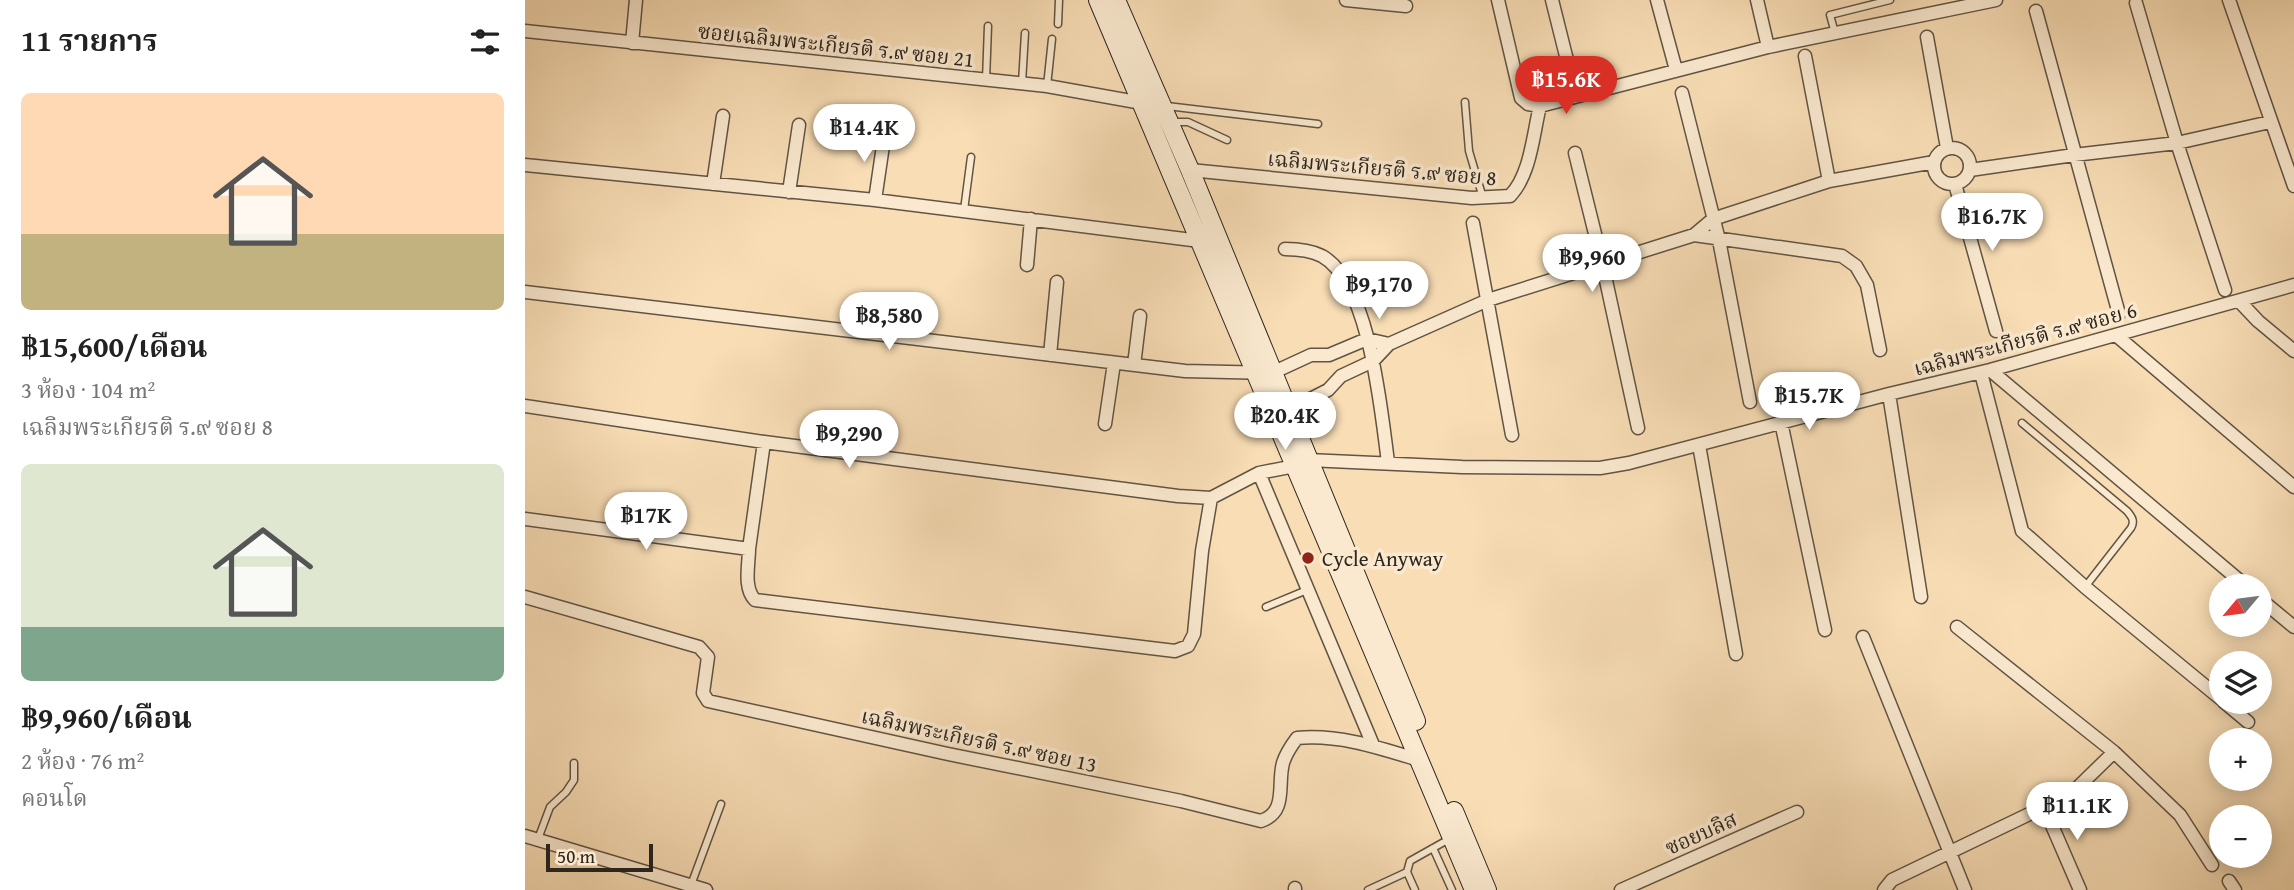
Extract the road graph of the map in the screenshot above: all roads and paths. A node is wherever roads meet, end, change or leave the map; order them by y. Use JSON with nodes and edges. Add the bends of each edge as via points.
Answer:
{"nodes":[{"id":1,"x":636,"y":0,"type":"edge"},
{"id":2,"x":1059,"y":0,"type":"edge"},
{"id":3,"x":1098,"y":0,"type":"edge"},
{"id":4,"x":1116,"y":0,"type":"edge"},
{"id":5,"x":1346,"y":0,"type":"edge"},
{"id":6,"x":1498,"y":0,"type":"edge"},
{"id":7,"x":1552,"y":0,"type":"edge"},
{"id":8,"x":1657,"y":0,"type":"edge"},
{"id":9,"x":1757,"y":0,"type":"edge"},
{"id":10,"x":1890,"y":0,"type":"edge"},
{"id":11,"x":1996,"y":0,"type":"edge"},
{"id":12,"x":2229,"y":0,"type":"edge"},
{"id":13,"x":2136,"y":3,"type":"dead end"},
{"id":14,"x":1406,"y":6,"type":"dead end"},
{"id":15,"x":2036,"y":10,"type":"dead end"},
{"id":16,"x":1058,"y":24,"type":"dead end"},
{"id":17,"x":988,"y":26,"type":"dead end"},
{"id":18,"x":525,"y":31,"type":"edge"},
{"id":19,"x":1025,"y":33,"type":"dead end"},
{"id":20,"x":1835,"y":33,"type":"junction"},
{"id":21,"x":1927,"y":37,"type":"dead end"},
{"id":22,"x":1052,"y":39,"type":"dead end"},
{"id":23,"x":632,"y":43,"type":"junction"},
{"id":24,"x":1768,"y":47,"type":"junction"},
{"id":25,"x":1805,"y":56,"type":"dead end"},
{"id":26,"x":1676,"y":70,"type":"junction"},
{"id":27,"x":986,"y":80,"type":"junction"},
{"id":28,"x":1022,"y":83,"type":"junction"},
{"id":29,"x":1047,"y":86,"type":"junction"},
{"id":30,"x":1682,"y":93,"type":"dead end"},
{"id":31,"x":1576,"y":96,"type":"junction"},
{"id":32,"x":1465,"y":102,"type":"dead end"},
{"id":33,"x":1142,"y":103,"type":"junction"},
{"id":34,"x":1162,"y":106,"type":"junction"},
{"id":35,"x":1540,"y":106,"type":"junction"},
{"id":36,"x":723,"y":116,"type":"dead end"},
{"id":37,"x":2270,"y":122,"type":"junction"},
{"id":38,"x":1318,"y":124,"type":"dead end"},
{"id":39,"x":799,"y":125,"type":"dead end"},
{"id":40,"x":1169,"y":125,"type":"junction"},
{"id":41,"x":885,"y":132,"type":"dead end"},
{"id":42,"x":1227,"y":140,"type":"dead end"},
{"id":43,"x":2178,"y":143,"type":"junction"},
{"id":44,"x":1947,"y":148,"type":"junction"},
{"id":45,"x":1574,"y":153,"type":"dead end"},
{"id":46,"x":2074,"y":155,"type":"junction"},
{"id":47,"x":971,"y":157,"type":"dead end"},
{"id":48,"x":1934,"y":162,"type":"junction"},
{"id":49,"x":525,"y":164,"type":"edge"},
{"id":50,"x":1190,"y":170,"type":"junction"},
{"id":51,"x":1970,"y":170,"type":"junction"},
{"id":52,"x":1829,"y":181,"type":"junction"},
{"id":53,"x":713,"y":184,"type":"junction"},
{"id":54,"x":1955,"y":184,"type":"junction"},
{"id":55,"x":2294,"y":186,"type":"edge"},
{"id":56,"x":789,"y":192,"type":"junction"},
{"id":57,"x":1483,"y":198,"type":"junction"},
{"id":58,"x":875,"y":200,"type":"junction"},
{"id":59,"x":964,"y":212,"type":"junction"},
{"id":60,"x":1031,"y":219,"type":"junction"},
{"id":61,"x":1713,"y":219,"type":"junction"},
{"id":62,"x":1472,"y":223,"type":"dead end"},
{"id":63,"x":1694,"y":234,"type":"junction"},
{"id":64,"x":1719,"y":240,"type":"junction"},
{"id":65,"x":1200,"y":241,"type":"junction"},
{"id":66,"x":1285,"y":249,"type":"dead end"},
{"id":67,"x":1602,"y":262,"type":"junction"},
{"id":68,"x":1027,"y":265,"type":"dead end"},
{"id":69,"x":1057,"y":282,"type":"dead end"},
{"id":70,"x":2294,"y":285,"type":"edge"},
{"id":71,"x":2225,"y":290,"type":"dead end"},
{"id":72,"x":525,"y":292,"type":"edge"},
{"id":73,"x":1488,"y":300,"type":"junction"},
{"id":74,"x":2240,"y":302,"type":"junction"},
{"id":75,"x":2119,"y":314,"type":"dead end"},
{"id":76,"x":1140,"y":316,"type":"dead end"},
{"id":77,"x":1996,"y":331,"type":"dead end"},
{"id":78,"x":2117,"y":336,"type":"junction"},
{"id":79,"x":1367,"y":338,"type":"junction"},
{"id":80,"x":1389,"y":344,"type":"junction"},
{"id":81,"x":1880,"y":350,"type":"dead end"},
{"id":82,"x":2294,"y":351,"type":"edge"},
{"id":83,"x":1050,"y":355,"type":"junction"},
{"id":84,"x":1373,"y":361,"type":"junction"},
{"id":85,"x":1114,"y":363,"type":"junction"},
{"id":86,"x":1134,"y":365,"type":"junction"},
{"id":87,"x":1264,"y":372,"type":"junction"},
{"id":88,"x":1986,"y":372,"type":"junction"},
{"id":89,"x":1889,"y":394,"type":"junction"},
{"id":90,"x":1750,"y":401,"type":"dead end"},
{"id":91,"x":525,"y":406,"type":"edge"},
{"id":92,"x":1289,"y":410,"type":"junction"},
{"id":93,"x":1781,"y":422,"type":"junction"},
{"id":94,"x":2022,"y":423,"type":"dead end"},
{"id":95,"x":1105,"y":424,"type":"dead end"},
{"id":96,"x":1639,"y":428,"type":"dead end"},
{"id":97,"x":1512,"y":435,"type":"dead end"},
{"id":98,"x":764,"y":442,"type":"junction"},
{"id":99,"x":1699,"y":445,"type":"junction"},
{"id":100,"x":1388,"y":462,"type":"junction"},
{"id":101,"x":1301,"y":463,"type":"junction"},
{"id":102,"x":1259,"y":473,"type":"junction"},
{"id":103,"x":2294,"y":487,"type":"edge"},
{"id":104,"x":1211,"y":498,"type":"junction"},
{"id":105,"x":525,"y":519,"type":"edge"},
{"id":106,"x":749,"y":549,"type":"junction"},
{"id":107,"x":2231,"y":574,"type":"edge"},
{"id":108,"x":2085,"y":587,"type":"junction"},
{"id":109,"x":1307,"y":590,"type":"junction"},
{"id":110,"x":525,"y":597,"type":"edge"},
{"id":111,"x":1921,"y":597,"type":"dead end"},
{"id":112,"x":1266,"y":607,"type":"dead end"},
{"id":113,"x":2272,"y":609,"type":"edge"},
{"id":114,"x":1957,"y":627,"type":"dead end"},
{"id":115,"x":2294,"y":627,"type":"edge"},
{"id":116,"x":1825,"y":630,"type":"dead end"},
{"id":117,"x":1863,"y":636,"type":"dead end"},
{"id":118,"x":1736,"y":654,"type":"dead end"},
{"id":119,"x":2209,"y":690,"type":"edge"},
{"id":120,"x":2238,"y":714,"type":"edge"},
{"id":121,"x":2248,"y":722,"type":"dead end"},
{"id":122,"x":1373,"y":745,"type":"junction"},
{"id":123,"x":2114,"y":752,"type":"junction"},
{"id":124,"x":1419,"y":760,"type":"junction"},
{"id":125,"x":575,"y":762,"type":"dead end"},
{"id":126,"x":720,"y":804,"type":"dead end"},
{"id":127,"x":2044,"y":807,"type":"junction"},
{"id":128,"x":1797,"y":812,"type":"dead end"},
{"id":129,"x":1457,"y":835,"type":"junction"},
{"id":130,"x":531,"y":837,"type":"edge"},
{"id":131,"x":1433,"y":848,"type":"junction"},
{"id":132,"x":1950,"y":851,"type":"junction"},
{"id":133,"x":2209,"y":860,"type":"edge"},
{"id":134,"x":1407,"y":872,"type":"junction"},
{"id":135,"x":691,"y":886,"type":"junction"},
{"id":136,"x":706,"y":890,"type":"edge"},
{"id":137,"x":1368,"y":890,"type":"edge"},
{"id":138,"x":1415,"y":890,"type":"edge"},
{"id":139,"x":1452,"y":890,"type":"edge"},
{"id":140,"x":1474,"y":890,"type":"edge"},
{"id":141,"x":1487,"y":890,"type":"edge"},
{"id":142,"x":1621,"y":890,"type":"edge"},
{"id":143,"x":1884,"y":890,"type":"edge"},
{"id":144,"x":1965,"y":890,"type":"edge"},
{"id":145,"x":2080,"y":890,"type":"edge"}],
"edges":[{"from":1,"to":23,"type":"street"},
{"from":2,"to":16,"type":"lane"},
{"from":3,"to":33,"type":"main road"},
{"from":4,"to":34,"type":"main road"},
{"from":5,"to":14,"type":"street"},
{"from":6,"to":35,"type":"street","via":[[1521,97]]},
{"from":7,"to":31,"type":"street"},
{"from":8,"to":26,"type":"street"},
{"from":9,"to":24,"type":"street"},
{"from":10,"to":20,"type":"lane","via":[[1830,15]]},
{"from":11,"to":20,"type":"street"},
{"from":12,"to":37,"type":"street"},
{"from":13,"to":43,"type":"street"},
{"from":15,"to":46,"type":"street"},
{"from":17,"to":27,"type":"lane"},
{"from":18,"to":23,"type":"street","name":"ซอยเฉลิมพระเกียรติ ร.๙ ซอย 21"},
{"from":19,"to":28,"type":"lane"},
{"from":20,"to":24,"type":"street"},
{"from":21,"to":44,"type":"street"},
{"from":22,"to":29,"type":"lane"},
{"from":23,"to":27,"type":"street","name":"ซอยเฉลิมพระเกียรติ ร.๙ ซอย 21"},
{"from":24,"to":26,"type":"street"},
{"from":25,"to":52,"type":"street"},
{"from":26,"to":31,"type":"street"},
{"from":27,"to":28,"type":"street","name":"ซอยเฉลิมพระเกียรติ ร.๙ ซอย 21"},
{"from":28,"to":29,"type":"street","name":"ซอยเฉลิมพระเกียรติ ร.๙ ซอย 21"},
{"from":29,"to":33,"type":"street","name":"ซอยเฉลิมพระเกียรติ ร.๙ ซอย 21"},
{"from":30,"to":61,"type":"street"},
{"from":31,"to":35,"type":"street"},
{"from":32,"to":57,"type":"lane","via":[[1469,151]]},
{"from":33,"to":65,"type":"main road"},
{"from":34,"to":38,"type":"lane"},
{"from":34,"to":40,"type":"main road"},
{"from":35,"to":57,"type":"street","name":"เฉลิมพระเกียรติ ร.๙ ซอย 8","via":[[1518,187],[1510,196]]},
{"from":36,"to":53,"type":"street"},
{"from":37,"to":43,"type":"street"},
{"from":37,"to":55,"type":"street"},
{"from":39,"to":56,"type":"street"},
{"from":40,"to":42,"type":"lane","via":[[1188,122]]},
{"from":40,"to":50,"type":"main road"},
{"from":41,"to":58,"type":"street"},
{"from":43,"to":46,"type":"street"},
{"from":43,"to":71,"type":"street"},
{"from":44,"to":48,"type":"street"},
{"from":44,"to":51,"type":"street","via":[[1965,153]]},
{"from":45,"to":67,"type":"street"},
{"from":46,"to":51,"type":"street"},
{"from":46,"to":75,"type":"street"},
{"from":47,"to":59,"type":"lane"},
{"from":48,"to":52,"type":"street"},
{"from":48,"to":54,"type":"street","via":[[1939,179]]},
{"from":49,"to":53,"type":"street"},
{"from":50,"to":57,"type":"street","name":"เฉลิมพระเกียรติ ร.๙ ซอย 8"},
{"from":50,"to":87,"type":"main road"},
{"from":51,"to":54,"type":"street"},
{"from":52,"to":61,"type":"street"},
{"from":53,"to":56,"type":"street"},
{"from":54,"to":77,"type":"street"},
{"from":56,"to":58,"type":"street"},
{"from":58,"to":59,"type":"street"},
{"from":59,"to":60,"type":"street"},
{"from":60,"to":65,"type":"street"},
{"from":60,"to":68,"type":"street"},
{"from":61,"to":63,"type":"street"},
{"from":61,"to":64,"type":"street"},
{"from":62,"to":73,"type":"street"},
{"from":63,"to":64,"type":"street"},
{"from":63,"to":67,"type":"street"},
{"from":64,"to":81,"type":"street","via":[[1842,256],[1856,266],[1867,285]]},
{"from":64,"to":90,"type":"street"},
{"from":65,"to":87,"type":"main road"},
{"from":66,"to":79,"type":"street","via":[[1323,256],[1333,266],[1345,281]]},
{"from":67,"to":73,"type":"street"},
{"from":67,"to":96,"type":"street"},
{"from":69,"to":83,"type":"street"},
{"from":70,"to":74,"type":"street","name":"เฉลิมพระเกียรติ ร.๙ ซอย 6"},
{"from":72,"to":83,"type":"street"},
{"from":73,"to":80,"type":"street"},
{"from":73,"to":97,"type":"street"},
{"from":74,"to":78,"type":"street","name":"เฉลิมพระเกียรติ ร.๙ ซอย 6"},
{"from":74,"to":82,"type":"street"},
{"from":76,"to":86,"type":"street"},
{"from":78,"to":88,"type":"street","name":"เฉลิมพระเกียรติ ร.๙ ซอย 6"},
{"from":78,"to":103,"type":"street"},
{"from":79,"to":80,"type":"street"},
{"from":79,"to":84,"type":"street"},
{"from":79,"to":87,"type":"street","via":[[1329,355],[1311,355]]},
{"from":80,"to":84,"type":"street"},
{"from":83,"to":85,"type":"street"},
{"from":84,"to":92,"type":"street"},
{"from":84,"to":100,"type":"street"},
{"from":85,"to":86,"type":"street"},
{"from":85,"to":95,"type":"street"},
{"from":86,"to":87,"type":"street"},
{"from":87,"to":92,"type":"main road"},
{"from":87,"to":101,"type":"main road"},
{"from":88,"to":89,"type":"street","name":"เฉลิมพระเกียรติ ร.๙ ซอย 6"},
{"from":88,"to":107,"type":"street"},
{"from":88,"to":108,"type":"street","via":[[2022,531]]},
{"from":89,"to":93,"type":"street","name":"เฉลิมพระเกียรติ ร.๙ ซอย 6"},
{"from":89,"to":111,"type":"street"},
{"from":91,"to":98,"type":"street"},
{"from":92,"to":101,"type":"main road"},
{"from":93,"to":99,"type":"street","name":"เฉลิมพระเกียรติ ร.๙ ซอย 6"},
{"from":93,"to":116,"type":"street"},
{"from":94,"to":108,"type":"lane","via":[[2133,518],[2131,528]]},
{"from":98,"to":104,"type":"street"},
{"from":98,"to":106,"type":"street"},
{"from":99,"to":100,"type":"street","name":"เฉลิมพระเกียรติ ร.๙ ซอย 6","via":[[1600,468]]},
{"from":99,"to":118,"type":"street"},
{"from":100,"to":101,"type":"street","name":"เฉลิมพระเกียรติ ร.๙ ซอย 6"},
{"from":101,"to":102,"type":"street","name":"เฉลิมพระเกียรติ ร.๙ ซอย 6"},
{"from":101,"to":124,"type":"main road"},
{"from":101,"to":129,"type":"main road"},
{"from":102,"to":104,"type":"street","name":"เฉลิมพระเกียรติ ร.๙ ซอย 6"},
{"from":102,"to":109,"type":"street"},
{"from":104,"to":106,"type":"street","via":[[1194,634],[1188,646],[1175,651],[755,600],[748,588]]},
{"from":105,"to":106,"type":"street"},
{"from":108,"to":119,"type":"street"},
{"from":109,"to":112,"type":"lane"},
{"from":109,"to":122,"type":"street"},
{"from":110,"to":122,"type":"street","name":"เฉลิมพระเกียรติ ร.๙ ซอย 13","via":[[699,647],[708,657],[703,693],[708,701],[1261,821],[1278,808],[1282,765],[1297,738],[1316,736]]},
{"from":113,"to":115,"type":"street"},
{"from":114,"to":123,"type":"street"},
{"from":117,"to":132,"type":"street"},
{"from":120,"to":121,"type":"street"},
{"from":122,"to":124,"type":"street","name":"เฉลิมพระเกียรติ ร.๙ ซอย 13"},
{"from":123,"to":127,"type":"street","via":[[2071,794]]},
{"from":123,"to":133,"type":"street","via":[[2180,815]]},
{"from":124,"to":129,"type":"main road"},
{"from":125,"to":130,"type":"lane","via":[[574,780]]},
{"from":126,"to":135,"type":"lane"},
{"from":127,"to":132,"type":"street"},
{"from":127,"to":145,"type":"street"},
{"from":128,"to":142,"type":"street","name":"ซอยบลิส"},
{"from":129,"to":131,"type":"lane"},
{"from":129,"to":140,"type":"main road"},
{"from":129,"to":141,"type":"main road"},
{"from":130,"to":135,"type":"street"},
{"from":131,"to":134,"type":"lane","via":[[1410,861]]},
{"from":131,"to":139,"type":"lane"},
{"from":132,"to":143,"type":"street","via":[[1892,880]]},
{"from":132,"to":144,"type":"street"},
{"from":134,"to":137,"type":"lane"},
{"from":134,"to":138,"type":"lane"},
{"from":135,"to":136,"type":"street"}]}
